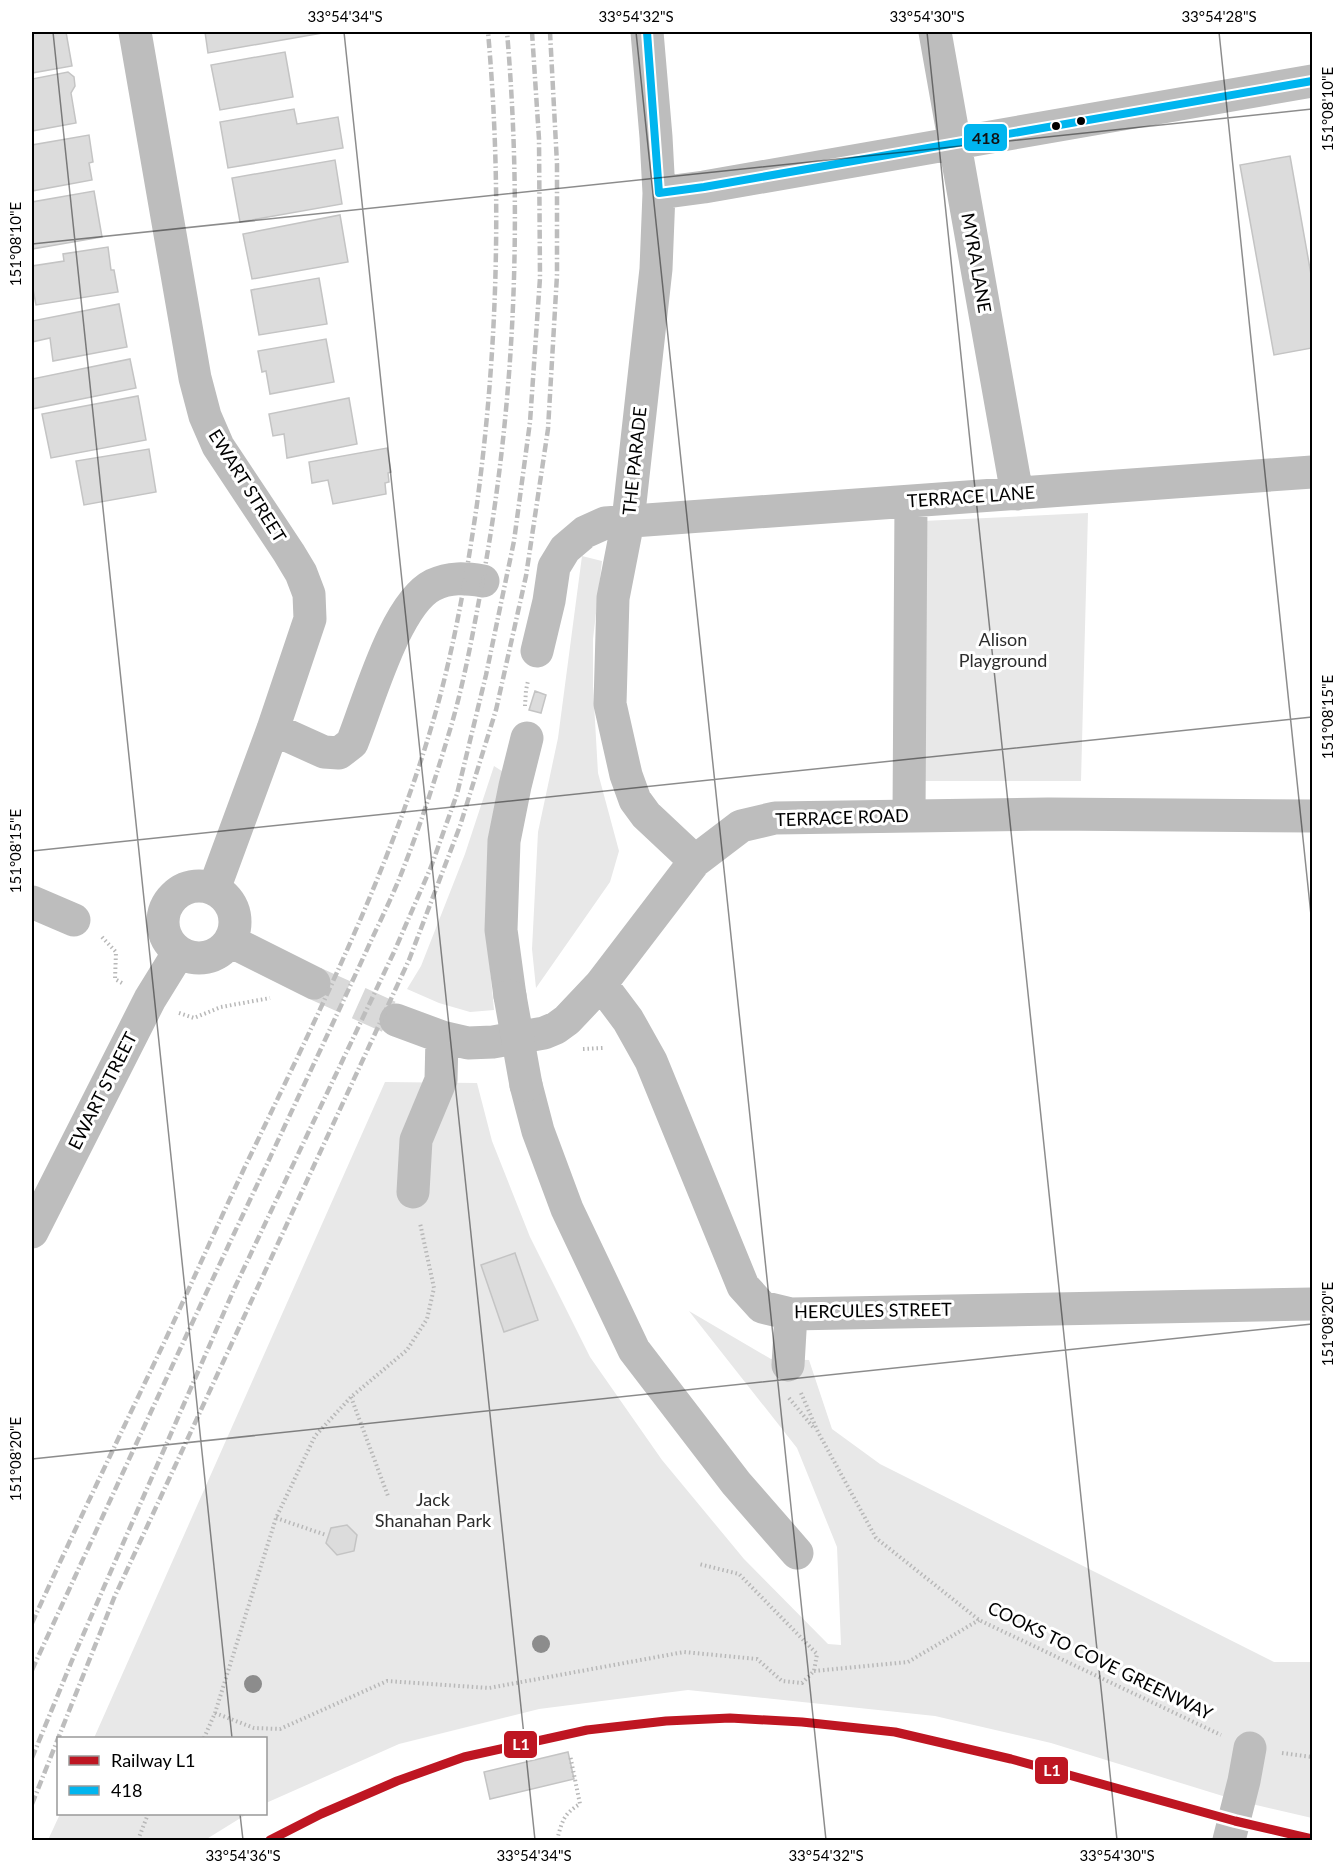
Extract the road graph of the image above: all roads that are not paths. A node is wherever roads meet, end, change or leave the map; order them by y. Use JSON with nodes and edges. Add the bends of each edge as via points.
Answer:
{"nodes":[{"id":1,"x":135,"y":32,"type":"edge"},
{"id":2,"x":647,"y":32,"type":"edge"},
{"id":3,"x":935,"y":32,"type":"edge"},
{"id":4,"x":1312,"y":81,"type":"edge"},
{"id":5,"x":955,"y":143,"type":"junction"},
{"id":6,"x":658,"y":193,"type":"junction"},
{"id":7,"x":1312,"y":472,"type":"edge"},
{"id":8,"x":1017,"y":494,"type":"junction"},
{"id":9,"x":911,"y":502,"type":"junction"},
{"id":10,"x":628,"y":521,"type":"junction"},
{"id":11,"x":483,"y":581,"type":"dead end"},
{"id":12,"x":537,"y":651,"type":"road end"},
{"id":13,"x":273,"y":729,"type":"junction"},
{"id":14,"x":527,"y":738,"type":"road end"},
{"id":15,"x":909,"y":815,"type":"junction"},
{"id":16,"x":1312,"y":816,"type":"edge"},
{"id":17,"x":695,"y":861,"type":"junction"},
{"id":18,"x":214,"y":889,"type":"junction"},
{"id":19,"x":32,"y":902,"type":"edge"},
{"id":20,"x":74,"y":920,"type":"road end"},
{"id":21,"x":230,"y":941,"type":"junction"},
{"id":22,"x":179,"y":952,"type":"junction"},
{"id":23,"x":315,"y":983,"type":"tunnel mouth"},
{"id":24,"x":600,"y":984,"type":"junction"},
{"id":25,"x":396,"y":1020,"type":"tunnel mouth"},
{"id":26,"x":442,"y":1037,"type":"junction"},
{"id":27,"x":413,"y":1192,"type":"road end"},
{"id":28,"x":32,"y":1232,"type":"edge"},
{"id":29,"x":1312,"y":1304,"type":"edge"},
{"id":30,"x":792,"y":1314,"type":"junction"},
{"id":31,"x":788,"y":1365,"type":"road end"},
{"id":32,"x":797,"y":1553,"type":"dead end"},
{"id":33,"x":1250,"y":1749,"type":"road end"},
{"id":34,"x":1229,"y":1840,"type":"edge"}],
"edges":[{"from":1,"to":13,"type":"street","name":"EWART STREET","via":[[195,378],[205,416],[218,447],[295,563],[309,594],[310,619]]},
{"from":2,"to":6,"type":"street","name":"THE PARADE"},
{"from":3,"to":5,"type":"street","name":"MYRA LANE"},
{"from":4,"to":5,"type":"street"},
{"from":5,"to":6,"type":"street"},
{"from":5,"to":8,"type":"street","name":"MYRA LANE"},
{"from":6,"to":10,"type":"street","name":"THE PARADE","via":[[656,269]]},
{"from":7,"to":8,"type":"street","name":"TERRACE LANE"},
{"from":8,"to":9,"type":"street","name":"TERRACE LANE"},
{"from":9,"to":10,"type":"street","name":"TERRACE LANE"},
{"from":9,"to":15,"type":"street"},
{"from":10,"to":12,"type":"street","name":"TERRACE LANE","via":[[604,523],[585,532],[565,549],[554,567]]},
{"from":10,"to":17,"type":"street","name":"THE PARADE","via":[[614,598],[610,704],[635,800]]},
{"from":11,"to":13,"type":"street","via":[[451,579],[420,594],[395,632],[352,743],[339,753],[324,752]]},
{"from":13,"to":18,"type":"street","name":"EWART STREET"},
{"from":14,"to":32,"type":"street","bridge":true,"via":[[504,841],[501,930],[526,1085],[538,1131],[567,1209],[634,1350],[736,1483]]},
{"from":15,"to":16,"type":"street","name":"TERRACE ROAD"},
{"from":15,"to":17,"type":"street","name":"TERRACE ROAD","via":[[775,818],[741,826]]},
{"from":17,"to":24,"type":"street","name":"TERRACE ROAD"},
{"from":18,"to":21,"type":"street","via":[[224,896],[235,918]]},
{"from":18,"to":22,"type":"street","via":[[190,886],[170,899],[162,921],[164,933]]},
{"from":19,"to":20,"type":"street"},
{"from":21,"to":22,"type":"street","via":[[206,958]]},
{"from":21,"to":23,"type":"street"},
{"from":22,"to":28,"type":"street","name":"EWART STREET","via":[[150,999]]},
{"from":24,"to":26,"type":"street","name":"TERRACE ROAD","via":[[567,1020],[544,1033],[493,1042]]},
{"from":24,"to":30,"type":"street","name":"HERCULES STREET","via":[[628,1020],[651,1060],[743,1286],[762,1307]]},
{"from":25,"to":26,"type":"street","name":"TERRACE ROAD"},
{"from":26,"to":27,"type":"street","via":[[441,1080],[416,1140]]},
{"from":29,"to":30,"type":"street","name":"HERCULES STREET"},
{"from":30,"to":31,"type":"street"},
{"from":33,"to":34,"type":"street"}]}
